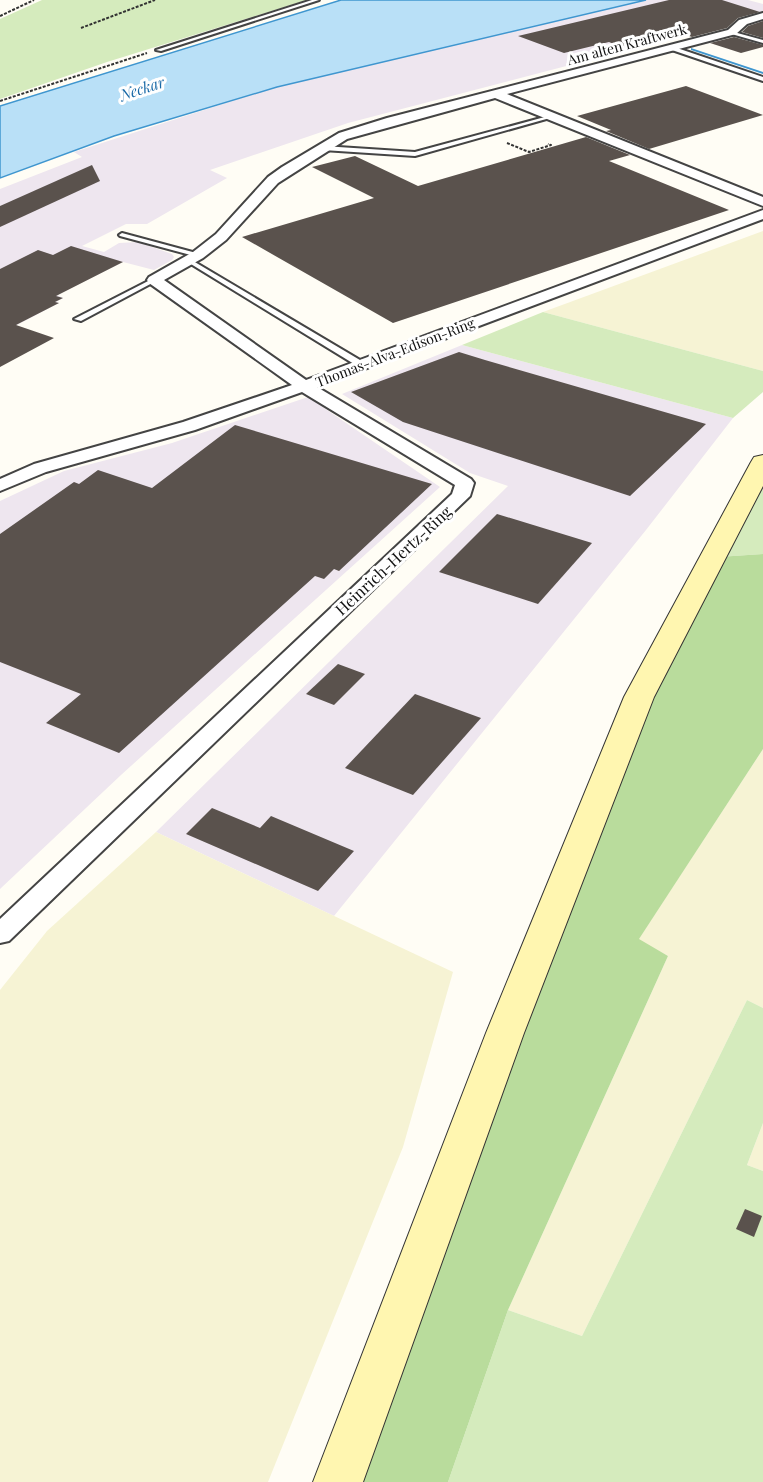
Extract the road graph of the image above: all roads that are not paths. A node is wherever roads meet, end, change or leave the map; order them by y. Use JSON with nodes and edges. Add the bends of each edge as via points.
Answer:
{"nodes":[{"id":1,"x":317,"y":0,"type":"edge"},
{"id":2,"x":763,"y":16,"type":"edge"},
{"id":3,"x":743,"y":22,"type":"junction"},
{"id":4,"x":763,"y":28,"type":"edge"},
{"id":5,"x":730,"y":32,"type":"junction"},
{"id":6,"x":763,"y":42,"type":"edge"},
{"id":7,"x":671,"y":48,"type":"junction"},
{"id":8,"x":159,"y":50,"type":"road end"},
{"id":9,"x":763,"y":79,"type":"edge"},
{"id":10,"x":496,"y":94,"type":"junction"},
{"id":11,"x":554,"y":116,"type":"junction"},
{"id":12,"x":323,"y":148,"type":"junction"},
{"id":13,"x":763,"y":202,"type":"edge"},
{"id":14,"x":763,"y":214,"type":"edge"},
{"id":15,"x":122,"y":235,"type":"dead end"},
{"id":16,"x":193,"y":257,"type":"junction"},
{"id":17,"x":153,"y":280,"type":"junction"},
{"id":18,"x":78,"y":319,"type":"dead end"},
{"id":19,"x":362,"y":364,"type":"junction"},
{"id":20,"x":304,"y":386,"type":"junction"},
{"id":21,"x":763,"y":462,"type":"edge"},
{"id":22,"x":0,"y":486,"type":"edge"},
{"id":23,"x":0,"y":934,"type":"edge"},
{"id":24,"x":338,"y":1482,"type":"edge"}],
"edges":[{"from":1,"to":8,"type":"lane"},
{"from":2,"to":3,"type":"street","name":"Am alten Kraftwerk"},
{"from":3,"to":4,"type":"street"},
{"from":3,"to":5,"type":"street","name":"Am alten Kraftwerk"},
{"from":5,"to":6,"type":"lane"},
{"from":5,"to":7,"type":"street","name":"Am alten Kraftwerk"},
{"from":7,"to":9,"type":"lane"},
{"from":7,"to":10,"type":"street","name":"Am alten Kraftwerk"},
{"from":10,"to":11,"type":"street"},
{"from":10,"to":12,"type":"street","via":[[359,130]]},
{"from":11,"to":12,"type":"lane","via":[[415,154]]},
{"from":11,"to":13,"type":"street"},
{"from":12,"to":16,"type":"street","via":[[273,180],[240,219]]},
{"from":14,"to":19,"type":"street","name":"Thomas-Alva-Edison-Ring"},
{"from":15,"to":16,"type":"lane"},
{"from":16,"to":17,"type":"street"},
{"from":16,"to":19,"type":"lane"},
{"from":17,"to":18,"type":"lane"},
{"from":17,"to":20,"type":"street","name":"Thomas-Alva-Edison-Ring"},
{"from":19,"to":20,"type":"street","name":"Thomas-Alva-Edison-Ring"},
{"from":20,"to":22,"type":"street","via":[[189,426],[40,468]]},
{"from":20,"to":23,"type":"street","name":"Heinrich-Hertz-Ring","via":[[465,483],[461,496]]},
{"from":21,"to":24,"type":"main road","via":[[639,697],[505,1033]]}]}
